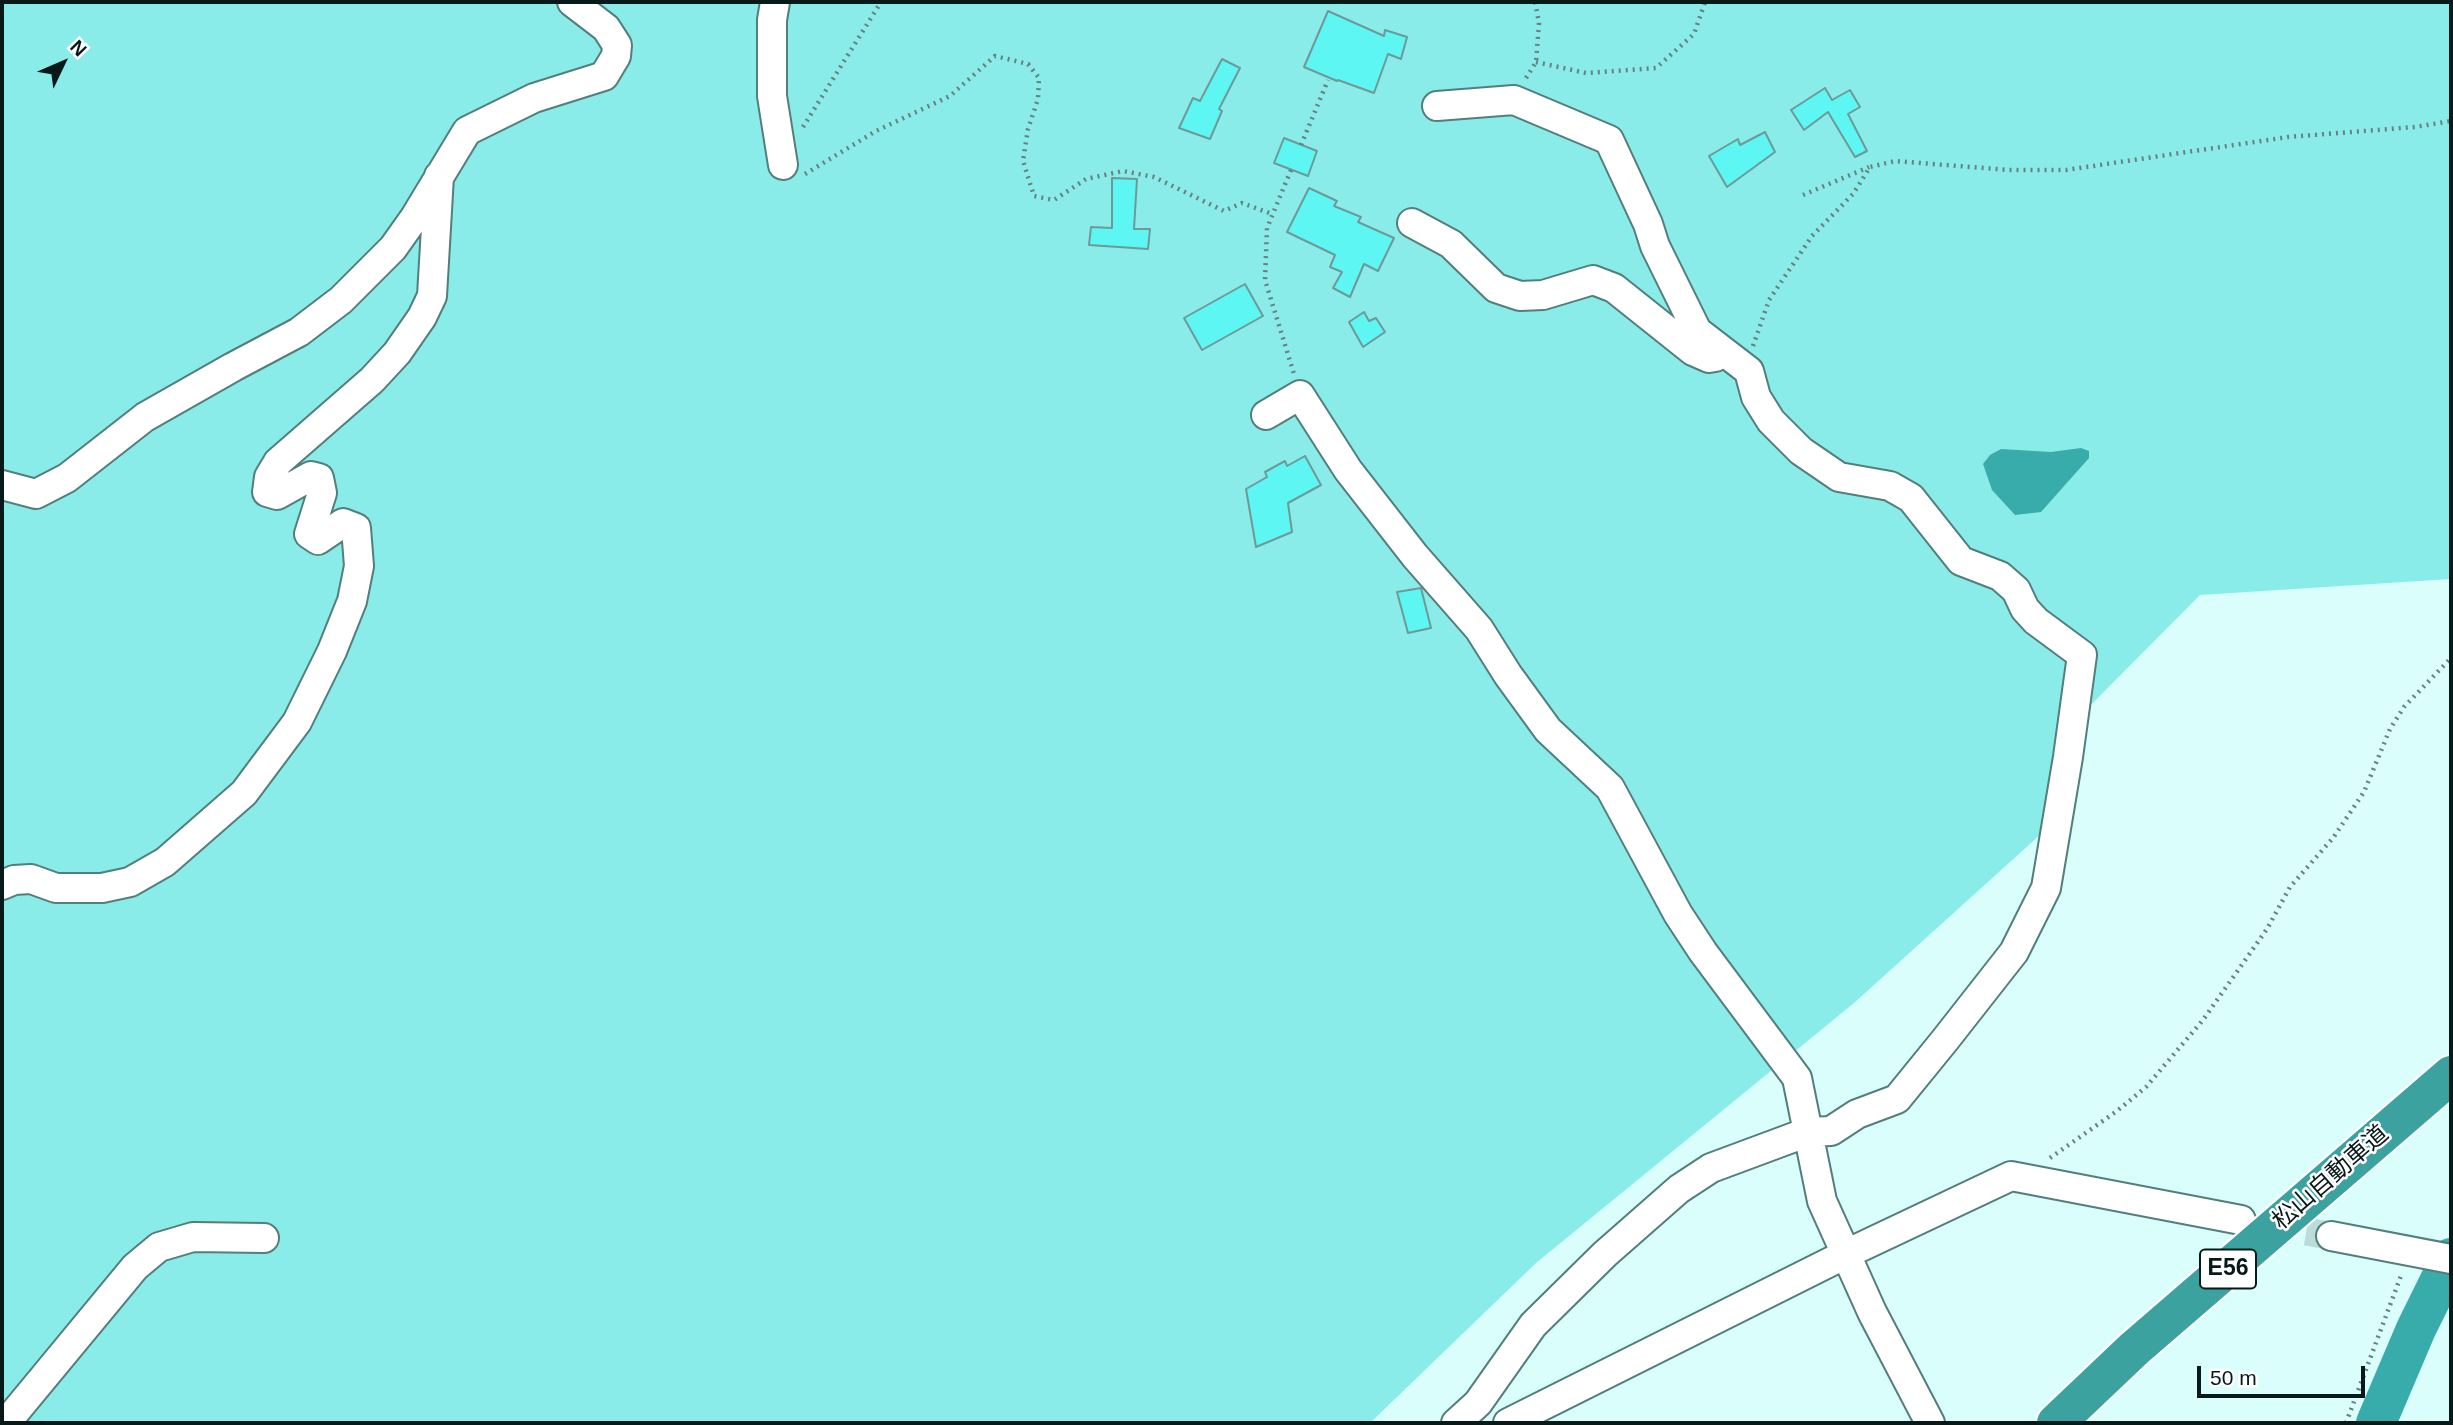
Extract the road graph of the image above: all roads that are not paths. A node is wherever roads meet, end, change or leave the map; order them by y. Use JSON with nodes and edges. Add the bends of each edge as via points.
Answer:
{"nodes":[{"id":1,"x":572,"y":2,"type":"edge"},
{"id":2,"x":775,"y":2,"type":"edge"},
{"id":3,"x":1437,"y":106,"type":"dead end"},
{"id":4,"x":783,"y":165,"type":"road end"},
{"id":5,"x":439,"y":176,"type":"junction"},
{"id":6,"x":1412,"y":223,"type":"dead end"},
{"id":7,"x":1739,"y":363,"type":"junction"},
{"id":8,"x":1266,"y":415,"type":"dead end"},
{"id":9,"x":2,"y":485,"type":"edge"},
{"id":10,"x":2,"y":885,"type":"edge"},
{"id":11,"x":2451,"y":1075,"type":"edge"},
{"id":12,"x":2451,"y":1099,"type":"edge"},
{"id":13,"x":2409,"y":1122,"type":"junction"},
{"id":14,"x":1808,"y":1132,"type":"junction"},
{"id":15,"x":2241,"y":1220,"type":"tunnel mouth"},
{"id":16,"x":2331,"y":1236,"type":"tunnel mouth"},
{"id":17,"x":264,"y":1238,"type":"dead end"},
{"id":18,"x":1846,"y":1254,"type":"junction"},
{"id":19,"x":2431,"y":1256,"type":"edge"},
{"id":20,"x":6,"y":1423,"type":"edge"},
{"id":21,"x":1456,"y":1423,"type":"edge"},
{"id":22,"x":1508,"y":1423,"type":"edge"},
{"id":23,"x":1930,"y":1423,"type":"edge"},
{"id":24,"x":2056,"y":1423,"type":"edge"},
{"id":25,"x":2085,"y":1423,"type":"edge"}],
"edges":[{"from":1,"to":5,"type":"street","via":[[606,28],[617,45],[604,76],[534,98],[467,131]]},
{"from":2,"to":4,"type":"street","via":[[772,96]]},
{"from":3,"to":7,"type":"street","via":[[1514,100],[1609,140],[1697,331]]},
{"from":5,"to":9,"type":"street","via":[[393,248],[341,300],[299,332],[145,417],[67,478],[36,494]]},
{"from":5,"to":10,"type":"street","via":[[432,296],[422,317],[372,380],[278,463],[269,477],[267,492],[277,495],[312,476],[319,478],[322,493],[309,534],[318,540],[343,523],[356,528],[359,566],[352,601],[297,722],[244,793],[165,862],[130,882],[102,888],[56,888],[31,879]]},
{"from":6,"to":7,"type":"street","via":[[1451,244],[1496,288],[1520,296],[1543,295],[1593,281],[1614,288],[1693,351]]},
{"from":7,"to":14,"type":"street","via":[[1772,421],[1801,451],[1839,477],[1890,486],[1911,498],[1961,561],[2000,576],[2016,590],[2036,621],[2082,655],[2046,888],[2014,952],[1897,1099],[1857,1114],[1831,1131]]},
{"from":8,"to":14,"type":"street","via":[[1300,395],[1348,470],[1479,629],[1548,730],[1610,788],[1678,914],[1797,1078]]},
{"from":11,"to":13,"type":"highway","name":"松山自動車道","number":"E56"},
{"from":12,"to":13,"type":"highway","name":"松山自動車道","number":"E56"},
{"from":13,"to":24,"type":"highway","name":"松山自動車道","number":"E56","via":[[2134,1349]]},
{"from":13,"to":25,"type":"highway","name":"松山自動車道","number":"E56"},
{"from":14,"to":18,"type":"street","via":[[1822,1201]]},
{"from":14,"to":21,"type":"street","via":[[1711,1168],[1679,1189],[1533,1325],[1478,1403]]},
{"from":15,"to":18,"type":"street","via":[[2011,1176]]},
{"from":16,"to":19,"type":"street"},
{"from":17,"to":20,"type":"street","via":[[192,1237],[159,1247],[135,1267]]},
{"from":18,"to":22,"type":"street"},
{"from":18,"to":23,"type":"street"}]}
